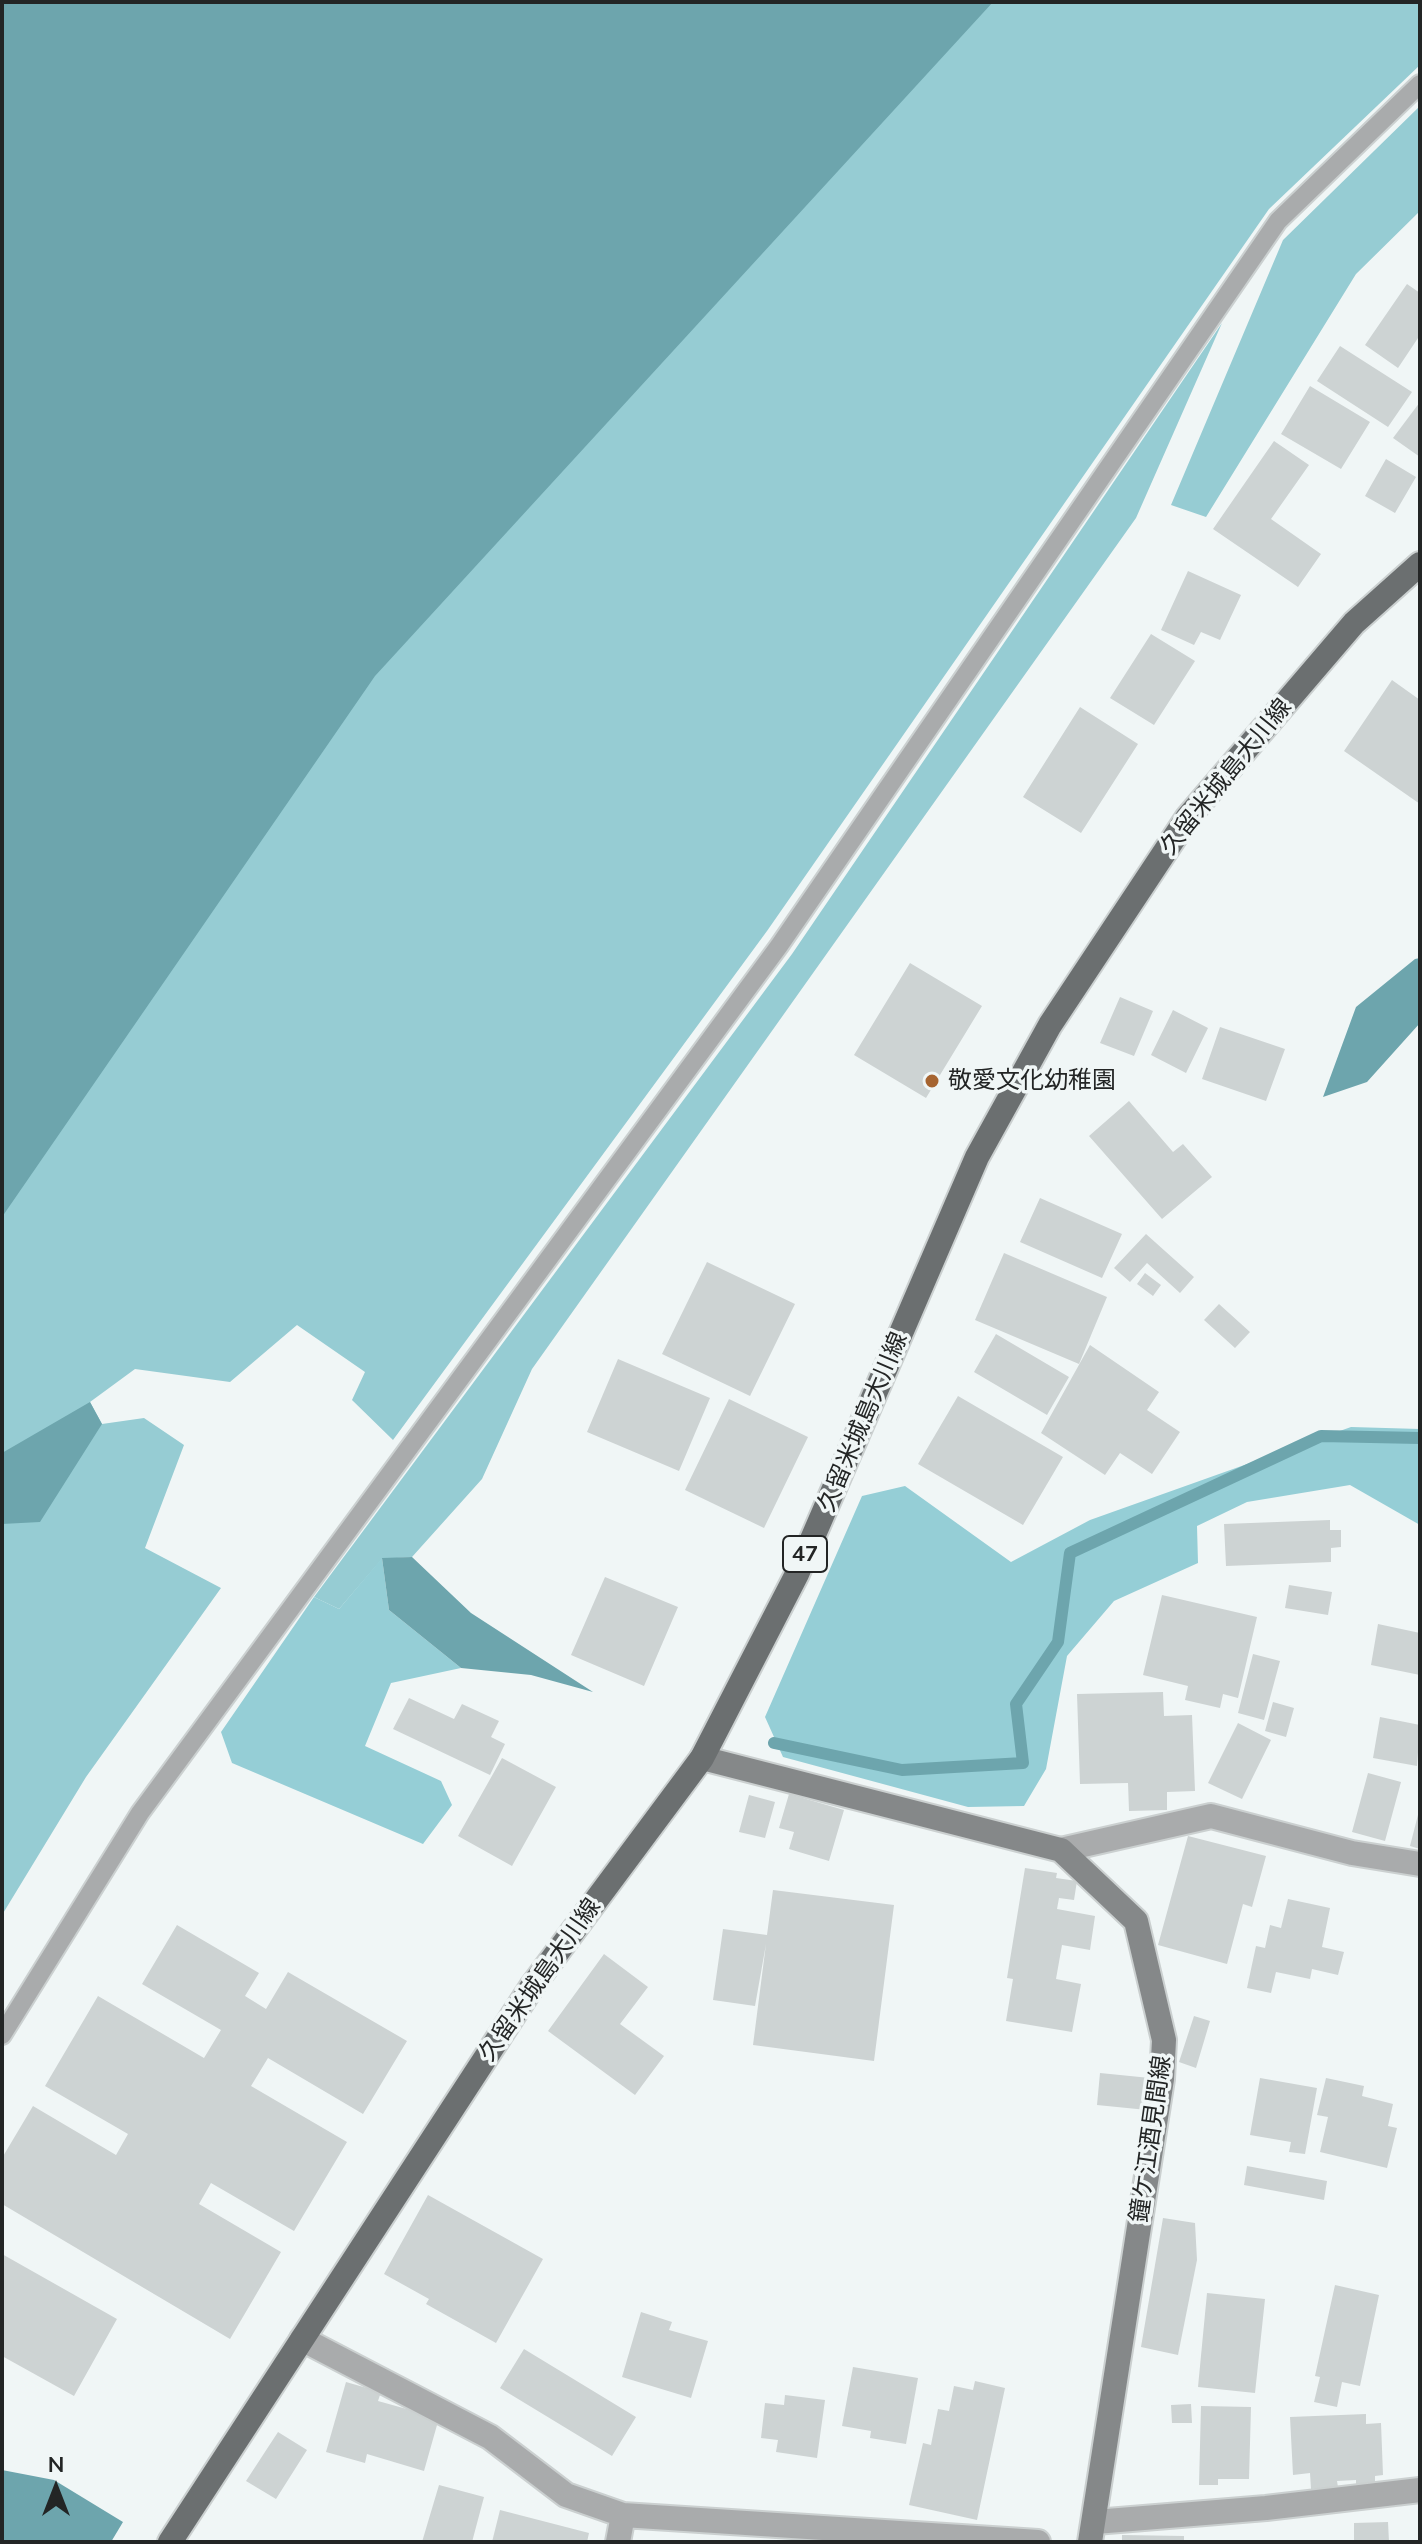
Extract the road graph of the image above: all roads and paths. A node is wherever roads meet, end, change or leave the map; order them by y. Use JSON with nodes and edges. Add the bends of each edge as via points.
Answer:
{"nodes":[{"id":1,"x":1420,"y":84,"type":"edge"},
{"id":2,"x":1420,"y":564,"type":"edge"},
{"id":3,"x":702,"y":1758,"type":"junction"},
{"id":4,"x":1061,"y":1850,"type":"junction"},
{"id":5,"x":1420,"y":1864,"type":"edge"},
{"id":6,"x":2,"y":2035,"type":"edge"},
{"id":7,"x":302,"y":2339,"type":"junction"},
{"id":8,"x":1420,"y":2490,"type":"edge"},
{"id":9,"x":623,"y":2515,"type":"junction"},
{"id":10,"x":1092,"y":2532,"type":"edge"},
{"id":11,"x":170,"y":2542,"type":"edge"},
{"id":12,"x":618,"y":2542,"type":"edge"},
{"id":13,"x":1038,"y":2542,"type":"edge"}],
"edges":[{"from":1,"to":6,"type":"lane","via":[[1278,221],[779,946],[140,1813]]},
{"from":2,"to":3,"type":"main road","name":"久留米城島大川線","number":"47","via":[[1354,623],[1188,817],[1050,1025],[977,1157],[797,1574]]},
{"from":3,"to":4,"type":"main road","name":"鐘ケ江酒見間線"},
{"from":3,"to":7,"type":"main road","name":"久留米城島大川線","number":"47","via":[[533,1985]]},
{"from":4,"to":5,"type":"street","via":[[1211,1816],[1352,1853]]},
{"from":4,"to":10,"type":"main road","name":"鐘ケ江酒見間線","via":[[1136,1921],[1164,2040]]},
{"from":7,"to":9,"type":"street","via":[[490,2437],[566,2495]]},
{"from":7,"to":11,"type":"main road","name":"久留米城島大川線","number":"47"},
{"from":8,"to":10,"type":"street"},
{"from":9,"to":12,"type":"street"},
{"from":9,"to":13,"type":"street"}]}
